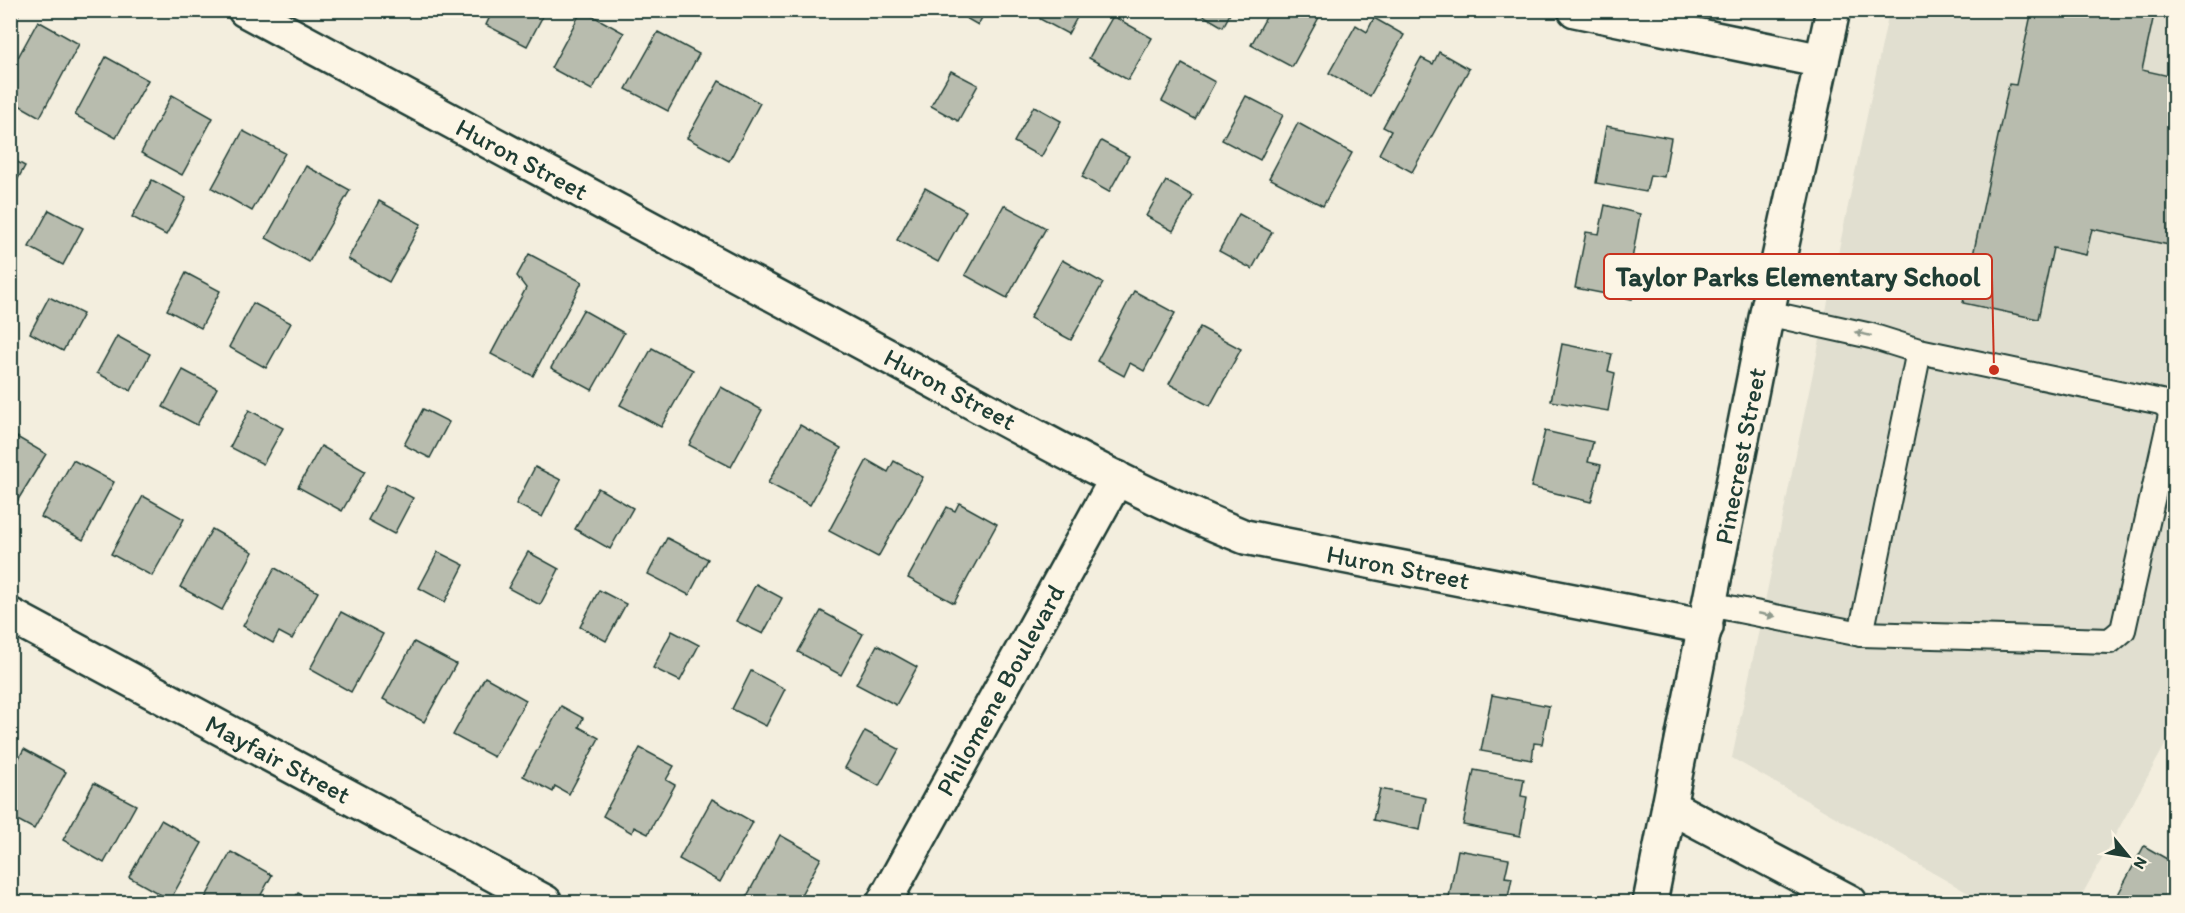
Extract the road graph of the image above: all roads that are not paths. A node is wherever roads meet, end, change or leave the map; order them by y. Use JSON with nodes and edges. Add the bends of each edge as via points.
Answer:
{"nodes":[{"id":1,"x":245,"y":10,"type":"edge"},
{"id":2,"x":1575,"y":10,"type":"edge"},
{"id":3,"x":1833,"y":10,"type":"edge"},
{"id":4,"x":1822,"y":61,"type":"junction"},
{"id":5,"x":1767,"y":313,"type":"junction"},
{"id":6,"x":1919,"y":351,"type":"junction"},
{"id":7,"x":1117,"y":478,"type":"junction"},
{"id":8,"x":10,"y":615,"type":"edge"},
{"id":9,"x":1708,"y":616,"type":"junction"},
{"id":10,"x":1861,"y":634,"type":"junction"},
{"id":11,"x":1669,"y":806,"type":"junction"},
{"id":12,"x":545,"y":903,"type":"edge"},
{"id":13,"x":884,"y":903,"type":"edge"},
{"id":14,"x":1650,"y":903,"type":"edge"},
{"id":15,"x":1850,"y":903,"type":"edge"}],
"edges":[{"from":1,"to":7,"type":"street","name":"Huron Street"},
{"from":2,"to":4,"type":"street"},
{"from":3,"to":4,"type":"street","name":"Pinecrest Street"},
{"from":4,"to":5,"type":"street","name":"Pinecrest Street"},
{"from":6,"to":5,"type":"lane","one_way":true},
{"from":5,"to":9,"type":"street","name":"Pinecrest Street"},
{"from":6,"to":10,"type":"lane"},
{"from":6,"to":10,"type":"lane","via":[[2161,402],[2171,416],[2122,630],[2110,641]]},
{"from":7,"to":9,"type":"street","name":"Huron Street","via":[[1245,537]]},
{"from":7,"to":13,"type":"street","name":"Philomene Boulevard"},
{"from":8,"to":12,"type":"street","name":"Mayfair Street"},
{"from":9,"to":10,"type":"lane","one_way":true},
{"from":9,"to":11,"type":"street","name":"Pinecrest Street"},
{"from":11,"to":14,"type":"street","name":"Pinecrest Street"},
{"from":11,"to":15,"type":"street"}]}
